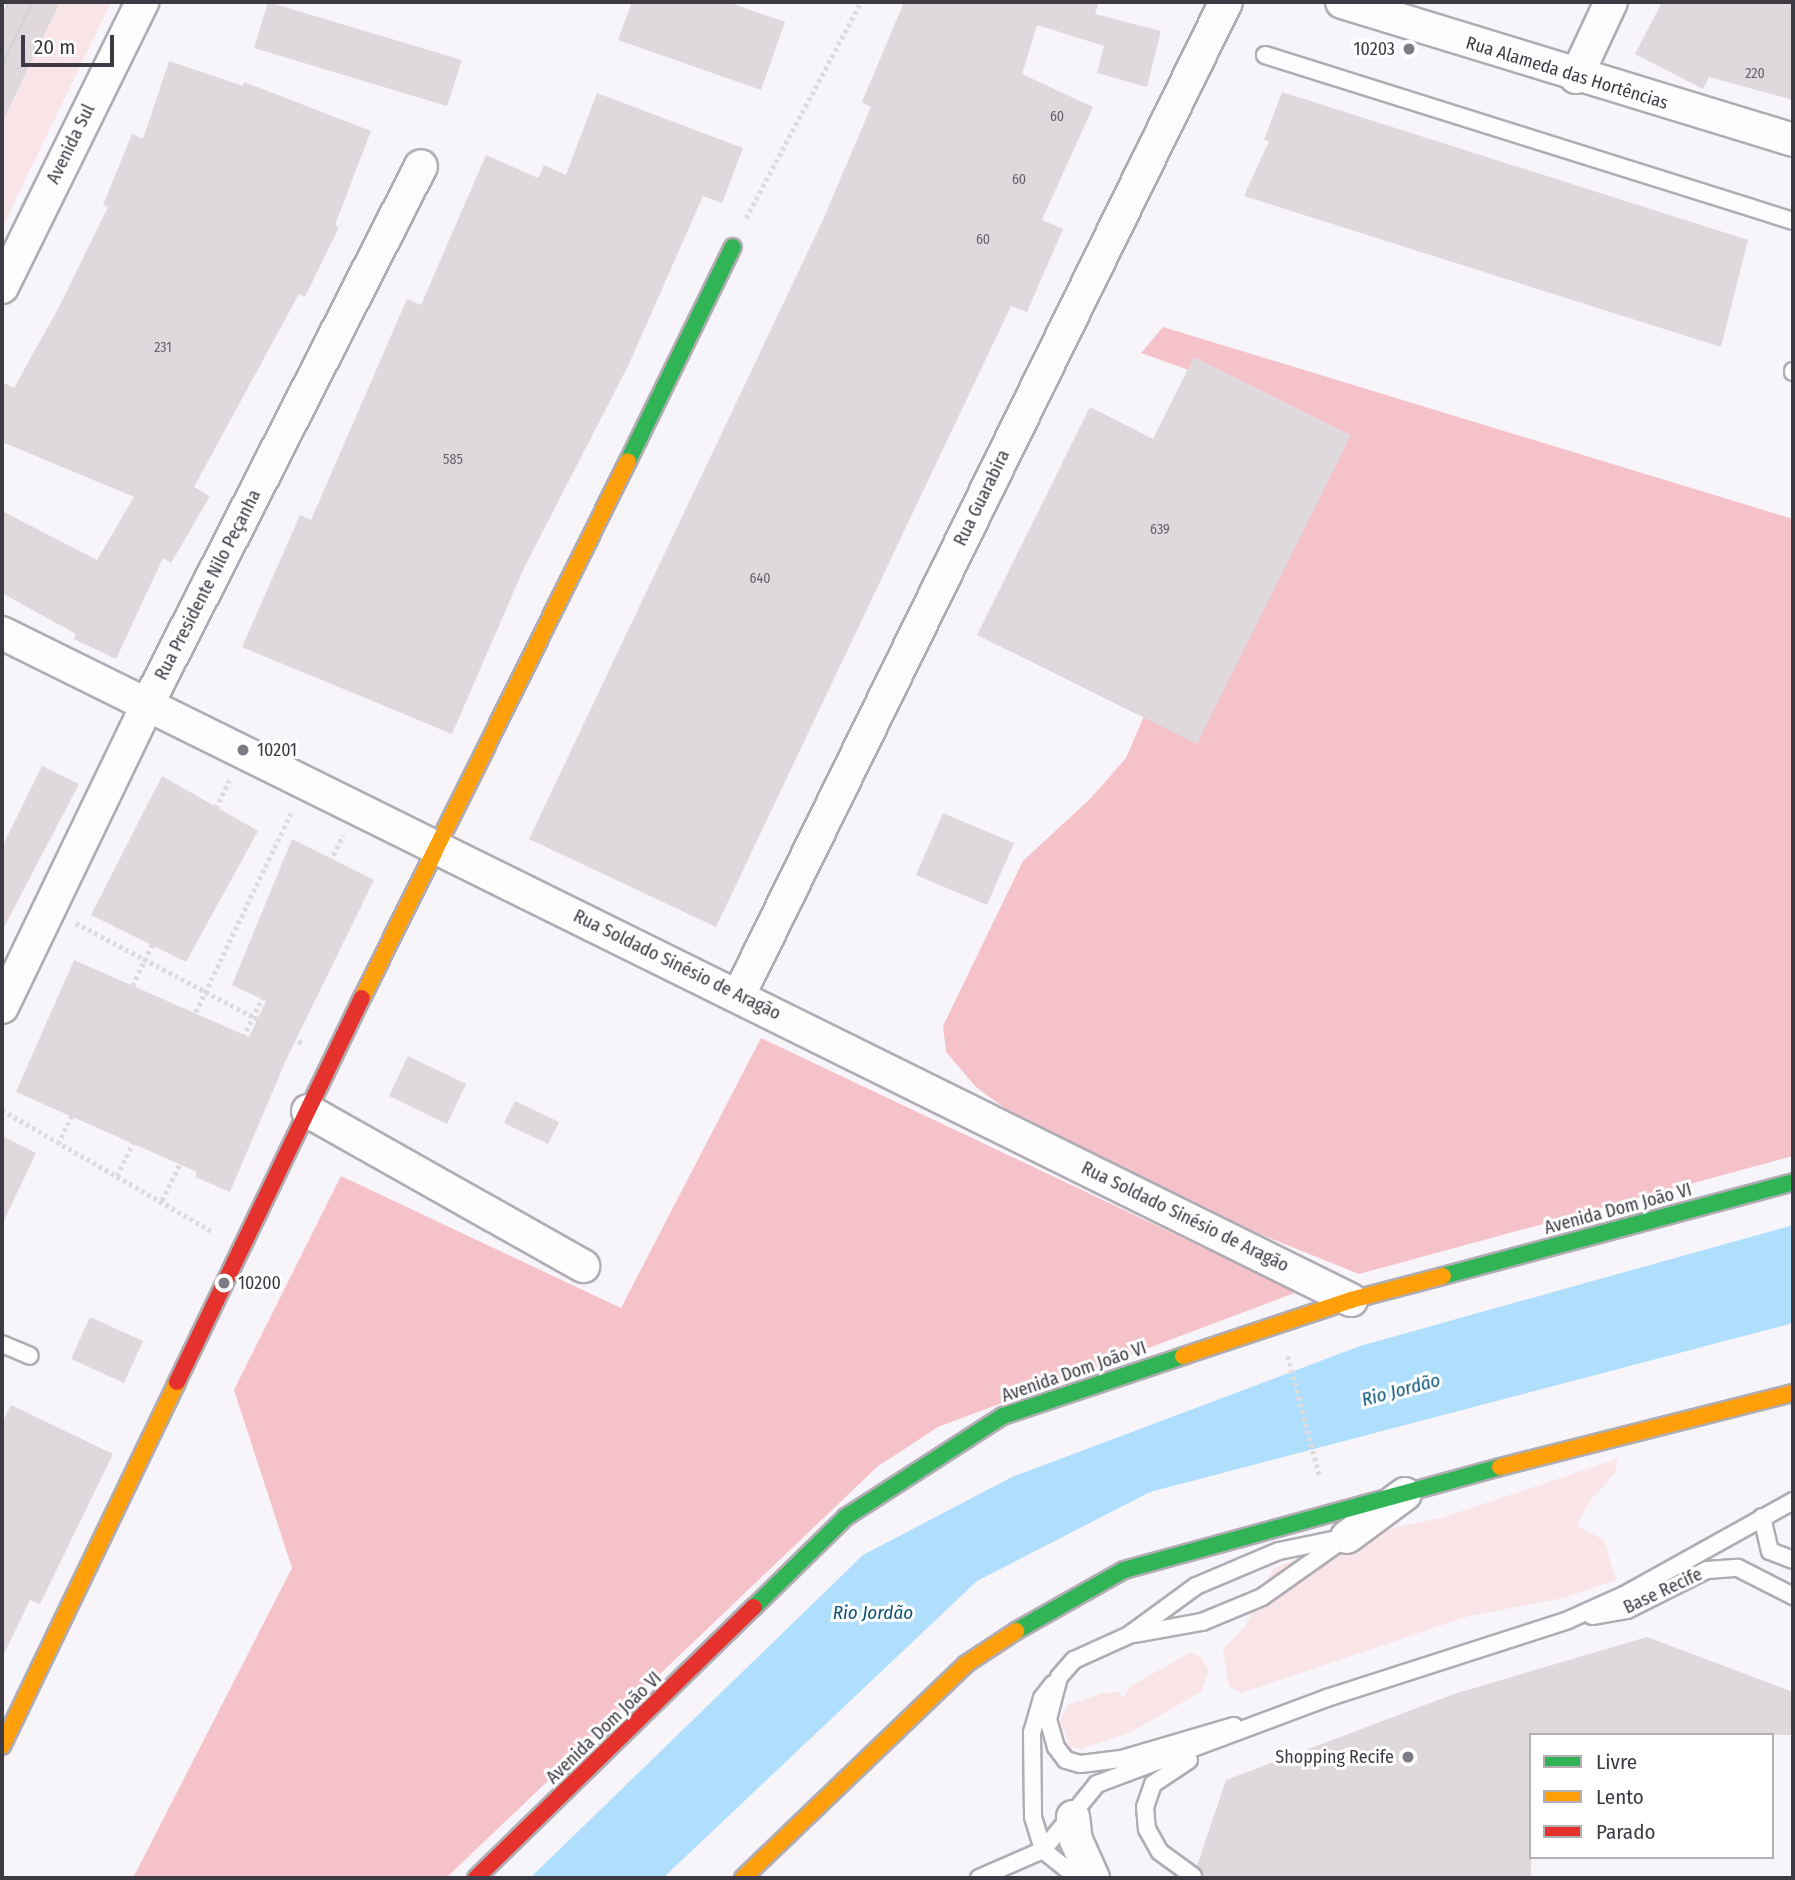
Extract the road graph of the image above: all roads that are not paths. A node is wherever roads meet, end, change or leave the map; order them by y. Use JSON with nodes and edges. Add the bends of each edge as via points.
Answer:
{"nodes":[{"id":1,"x":142,"y":2,"type":"edge"},
{"id":2,"x":1226,"y":2,"type":"edge"},
{"id":3,"x":1342,"y":2,"type":"edge"},
{"id":4,"x":1611,"y":2,"type":"edge"},
{"id":5,"x":1265,"y":55,"type":"dead end"},
{"id":6,"x":1576,"y":77,"type":"junction"},
{"id":7,"x":1793,"y":140,"type":"edge"},
{"id":8,"x":421,"y":166,"type":"dead end"},
{"id":9,"x":1793,"y":221,"type":"edge"},
{"id":10,"x":733,"y":247,"type":"road end"},
{"id":11,"x":2,"y":287,"type":"edge"},
{"id":12,"x":2,"y":633,"type":"edge"},
{"id":13,"x":148,"y":703,"type":"junction"},
{"id":14,"x":439,"y":848,"type":"junction"},
{"id":15,"x":738,"y":995,"type":"junction"},
{"id":16,"x":2,"y":1007,"type":"edge"},
{"id":17,"x":308,"y":1111,"type":"junction"},
{"id":18,"x":1793,"y":1182,"type":"edge"},
{"id":19,"x":583,"y":1266,"type":"dead end"},
{"id":20,"x":1351,"y":1300,"type":"junction"},
{"id":21,"x":2,"y":1344,"type":"edge"},
{"id":22,"x":30,"y":1356,"type":"dead end"},
{"id":23,"x":1793,"y":1393,"type":"edge"},
{"id":24,"x":1405,"y":1494,"type":"junction"},
{"id":25,"x":1793,"y":1501,"type":"edge"},
{"id":26,"x":1762,"y":1517,"type":"junction"},
{"id":27,"x":1347,"y":1537,"type":"junction"},
{"id":28,"x":1793,"y":1560,"type":"edge"},
{"id":29,"x":1793,"y":1596,"type":"edge"},
{"id":30,"x":1568,"y":1620,"type":"junction"},
{"id":31,"x":1129,"y":1635,"type":"junction"},
{"id":32,"x":1059,"y":1677,"type":"junction"},
{"id":33,"x":1327,"y":1698,"type":"junction"},
{"id":34,"x":1232,"y":1737,"type":"junction"},
{"id":35,"x":2,"y":1746,"type":"edge"},
{"id":36,"x":1073,"y":1817,"type":"junction"},
{"id":37,"x":1043,"y":1850,"type":"junction"},
{"id":38,"x":1193,"y":1876,"type":"dead end"},
{"id":39,"x":476,"y":1878,"type":"edge"},
{"id":40,"x":743,"y":1878,"type":"edge"},
{"id":41,"x":979,"y":1878,"type":"edge"},
{"id":42,"x":1078,"y":1878,"type":"edge"},
{"id":43,"x":1093,"y":1878,"type":"edge"}],
"edges":[{"from":1,"to":11,"type":"street","name":"Avenida Sul"},
{"from":2,"to":15,"type":"street","name":"Rua Guarabira"},
{"from":3,"to":6,"type":"street","name":"Rua Alameda das Hortências"},
{"from":4,"to":6,"type":"street"},
{"from":5,"to":9,"type":"lane"},
{"from":6,"to":7,"type":"street","name":"Rua Alameda das Hortências"},
{"from":8,"to":13,"type":"street","name":"Rua Presidente Nilo Peçanha"},
{"from":10,"to":14,"type":"main road"},
{"from":12,"to":13,"type":"street","name":"Rua Soldado Sinésio de Aragão"},
{"from":13,"to":14,"type":"street","name":"Rua Soldado Sinésio de Aragão"},
{"from":13,"to":16,"type":"street","name":"Rua Presidente Nilo Peçanha"},
{"from":14,"to":15,"type":"street","name":"Rua Soldado Sinésio de Aragão"},
{"from":14,"to":17,"type":"main road"},
{"from":15,"to":20,"type":"street","name":"Rua Soldado Sinésio de Aragão"},
{"from":17,"to":19,"type":"street"},
{"from":17,"to":35,"type":"main road"},
{"from":18,"to":20,"type":"main road","name":"Avenida Dom João VI"},
{"from":20,"to":39,"type":"main road","name":"Avenida Dom João VI","via":[[1003,1416],[846,1517]]},
{"from":21,"to":22,"type":"lane"},
{"from":23,"to":24,"type":"main road"},
{"from":24,"to":27,"type":"street"},
{"from":24,"to":40,"type":"main road","via":[[1327,1511],[1124,1570],[1046,1611],[957,1672]]},
{"from":25,"to":26,"type":"lane"},
{"from":26,"to":28,"type":"lane","via":[[1770,1551]]},
{"from":26,"to":30,"type":"lane","via":[[1624,1595]]},
{"from":27,"to":31,"type":"lane","via":[[1279,1550],[1196,1586]]},
{"from":27,"to":31,"type":"lane","via":[[1262,1597],[1202,1622]]},
{"from":29,"to":30,"type":"lane","name":"Base Recife","via":[[1738,1569],[1707,1570],[1627,1610]]},
{"from":30,"to":33,"type":"lane"},
{"from":31,"to":32,"type":"lane","via":[[1074,1660]]},
{"from":32,"to":33,"type":"lane","via":[[1048,1719],[1051,1735],[1066,1760],[1080,1764],[1121,1759]]},
{"from":32,"to":37,"type":"lane","via":[[1042,1698],[1032,1732],[1033,1817]]},
{"from":33,"to":34,"type":"lane"},
{"from":34,"to":36,"type":"lane","via":[[1097,1784]]},
{"from":34,"to":38,"type":"lane","via":[[1153,1784],[1145,1807],[1147,1829],[1160,1852]]},
{"from":36,"to":37,"type":"lane"},
{"from":36,"to":43,"type":"street","via":[[1076,1840]]},
{"from":37,"to":41,"type":"lane"},
{"from":37,"to":42,"type":"lane"}]}
